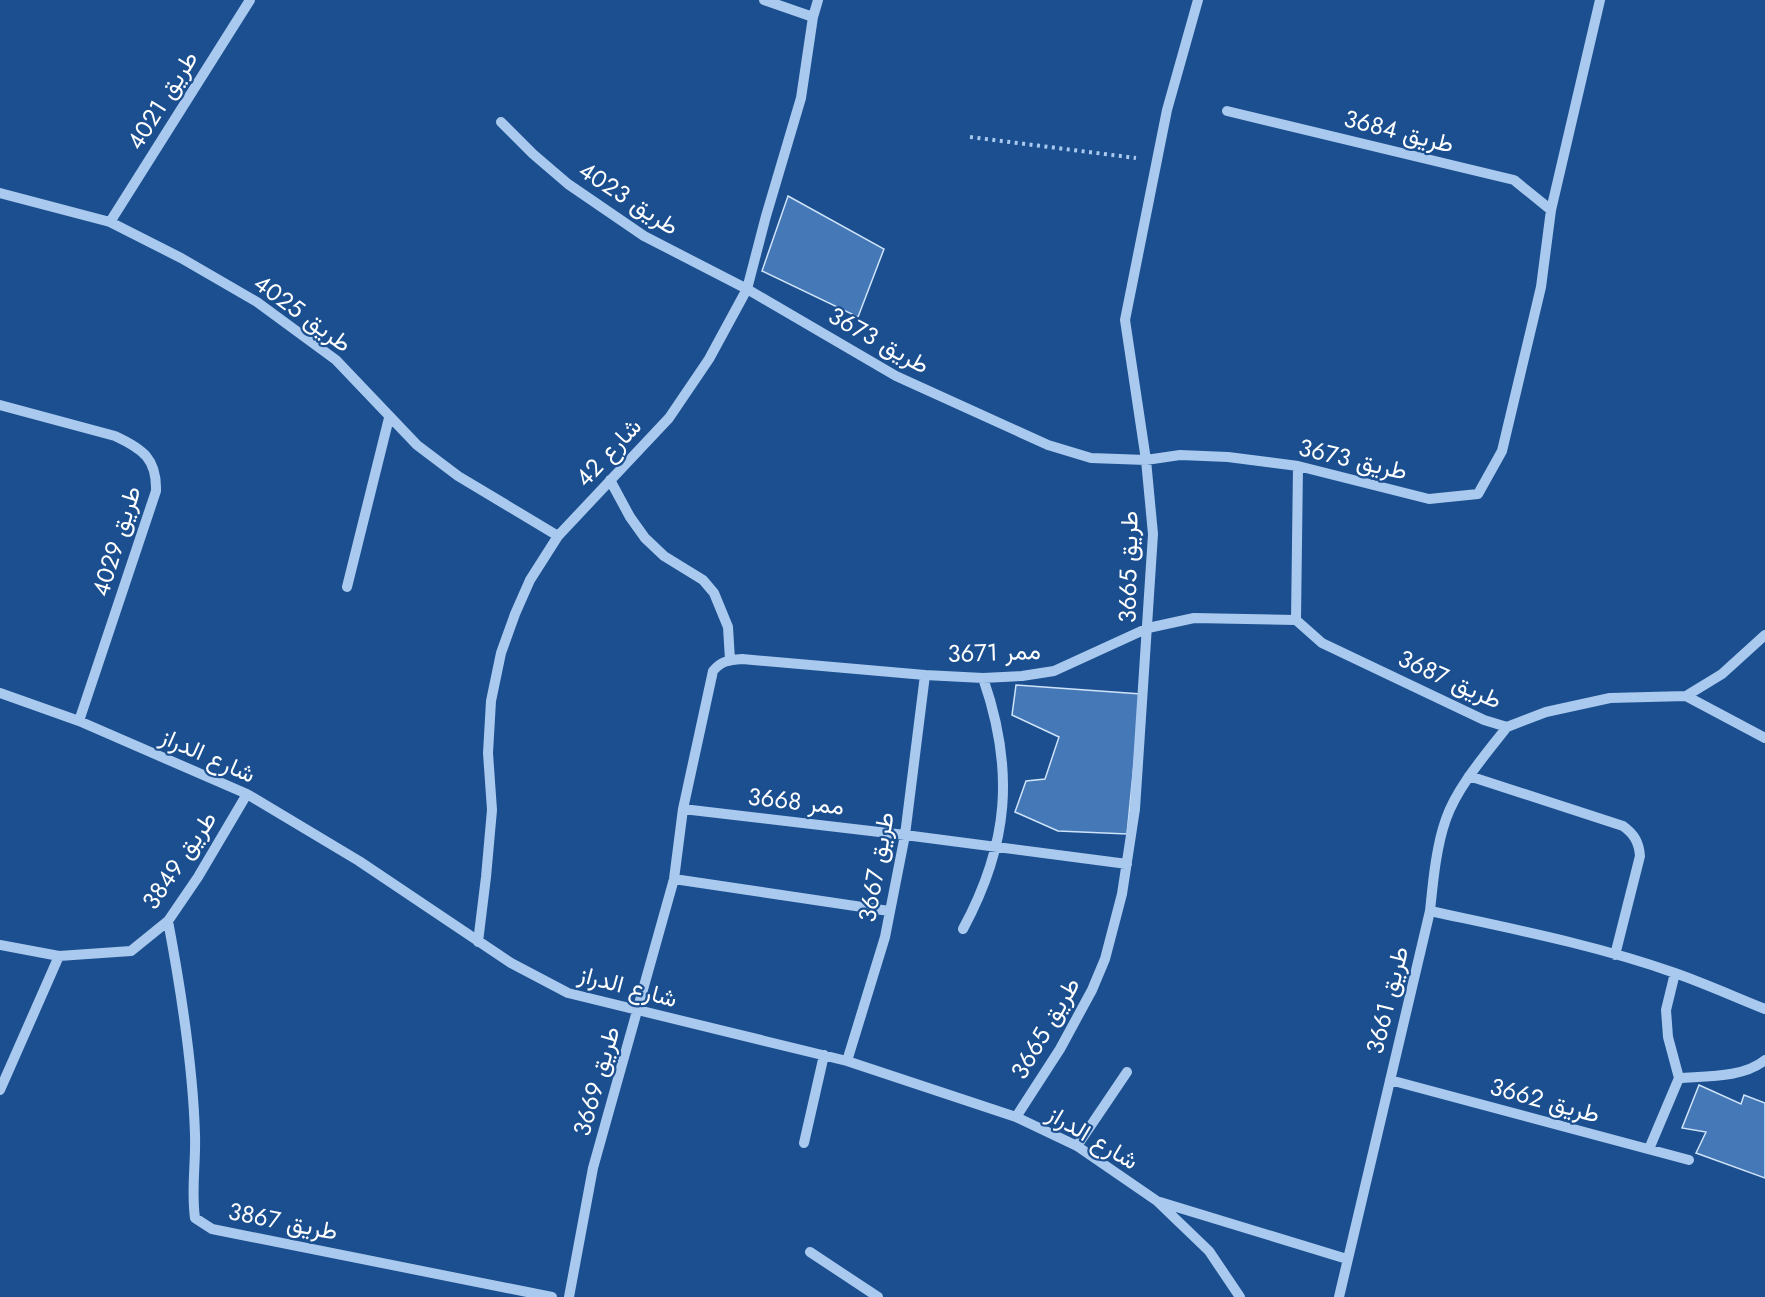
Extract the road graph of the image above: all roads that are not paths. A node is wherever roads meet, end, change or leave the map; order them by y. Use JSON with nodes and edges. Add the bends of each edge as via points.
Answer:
{"nodes":[{"id":1,"x":250,"y":0,"type":"edge"},
{"id":2,"x":764,"y":0,"type":"edge"},
{"id":3,"x":818,"y":0,"type":"edge"},
{"id":4,"x":1198,"y":0,"type":"edge"},
{"id":5,"x":1600,"y":0,"type":"edge"},
{"id":6,"x":813,"y":18,"type":"junction"},
{"id":7,"x":1227,"y":111,"type":"dead end"},
{"id":8,"x":501,"y":122,"type":"dead end"},
{"id":9,"x":0,"y":193,"type":"edge"},
{"id":10,"x":1551,"y":210,"type":"junction"},
{"id":11,"x":110,"y":222,"type":"junction"},
{"id":12,"x":747,"y":289,"type":"junction"},
{"id":13,"x":0,"y":405,"type":"edge"},
{"id":14,"x":389,"y":418,"type":"junction"},
{"id":15,"x":1146,"y":460,"type":"junction"},
{"id":16,"x":1298,"y":466,"type":"junction"},
{"id":17,"x":610,"y":480,"type":"junction"},
{"id":18,"x":558,"y":537,"type":"junction"},
{"id":19,"x":347,"y":587,"type":"dead end"},
{"id":20,"x":1296,"y":620,"type":"junction"},
{"id":21,"x":1148,"y":628,"type":"junction"},
{"id":22,"x":1765,"y":635,"type":"edge"},
{"id":23,"x":730,"y":660,"type":"junction"},
{"id":24,"x":719,"y":663,"type":"joint"},
{"id":25,"x":926,"y":675,"type":"junction"},
{"id":26,"x":983,"y":678,"type":"junction"},
{"id":27,"x":0,"y":693,"type":"edge"},
{"id":28,"x":1686,"y":696,"type":"junction"},
{"id":29,"x":79,"y":721,"type":"junction"},
{"id":30,"x":1507,"y":727,"type":"junction"},
{"id":31,"x":1765,"y":738,"type":"edge"},
{"id":32,"x":1469,"y":776,"type":"junction"},
{"id":33,"x":247,"y":794,"type":"junction"},
{"id":34,"x":683,"y":809,"type":"junction"},
{"id":35,"x":905,"y":835,"type":"junction"},
{"id":36,"x":997,"y":846,"type":"junction"},
{"id":37,"x":1127,"y":864,"type":"junction"},
{"id":38,"x":674,"y":879,"type":"junction"},
{"id":39,"x":890,"y":911,"type":"junction"},
{"id":40,"x":1430,"y":911,"type":"junction"},
{"id":41,"x":168,"y":921,"type":"junction"},
{"id":42,"x":963,"y":929,"type":"dead end"},
{"id":43,"x":478,"y":942,"type":"junction"},
{"id":44,"x":0,"y":945,"type":"edge"},
{"id":45,"x":1615,"y":955,"type":"junction"},
{"id":46,"x":58,"y":956,"type":"junction"},
{"id":47,"x":1675,"y":973,"type":"junction"},
{"id":48,"x":1765,"y":1009,"type":"edge"},
{"id":49,"x":638,"y":1011,"type":"junction"},
{"id":50,"x":824,"y":1055,"type":"junction"},
{"id":51,"x":847,"y":1061,"type":"junction"},
{"id":52,"x":1762,"y":1067,"type":"edge"},
{"id":53,"x":1127,"y":1072,"type":"dead end"},
{"id":54,"x":1679,"y":1078,"type":"junction"},
{"id":55,"x":1390,"y":1080,"type":"junction"},
{"id":56,"x":0,"y":1090,"type":"edge"},
{"id":57,"x":1016,"y":1117,"type":"junction"},
{"id":58,"x":804,"y":1143,"type":"dead end"},
{"id":59,"x":1077,"y":1146,"type":"junction"},
{"id":60,"x":1650,"y":1149,"type":"junction"},
{"id":61,"x":1689,"y":1160,"type":"dead end"},
{"id":62,"x":1157,"y":1201,"type":"junction"},
{"id":63,"x":810,"y":1252,"type":"dead end"},
{"id":64,"x":1347,"y":1259,"type":"junction"},
{"id":65,"x":552,"y":1297,"type":"edge"},
{"id":66,"x":569,"y":1297,"type":"edge"},
{"id":67,"x":878,"y":1297,"type":"edge"},
{"id":68,"x":1240,"y":1297,"type":"edge"},
{"id":69,"x":1339,"y":1297,"type":"edge"}],
"edges":[{"from":1,"to":11,"type":"street","name":"طريق 4021"},
{"from":2,"to":6,"type":"street"},
{"from":3,"to":6,"type":"street","name":"شارع 42"},
{"from":4,"to":15,"type":"street","name":"طريق 3665","via":[[1167,110],[1125,320]]},
{"from":5,"to":10,"type":"street","name":"طريق 3673"},
{"from":6,"to":12,"type":"street","name":"شارع 42","via":[[801,98]]},
{"from":7,"to":10,"type":"street","name":"طريق 3684","via":[[1514,180]]},
{"from":8,"to":12,"type":"street","name":"طريق 4023","via":[[568,184],[605,211],[644,236]]},
{"from":9,"to":11,"type":"street"},
{"from":10,"to":16,"type":"street","name":"طريق 3673","via":[[1541,287],[1502,451],[1478,494],[1429,499]]},
{"from":11,"to":14,"type":"street","name":"طريق 4025","via":[[257,302],[336,360]]},
{"from":12,"to":15,"type":"street","name":"طريق 3673","via":[[896,376],[1048,445],[1091,458]]},
{"from":12,"to":17,"type":"street","name":"شارع 42","via":[[709,359],[669,418]]},
{"from":13,"to":29,"type":"street","name":"طريق 4029","via":[[116,436],[133,444],[157,474],[156,490]]},
{"from":14,"to":18,"type":"street","name":"طريق 4025","via":[[458,476]]},
{"from":14,"to":19,"type":"street"},
{"from":15,"to":16,"type":"street","name":"طريق 3673","via":[[1180,455]]},
{"from":15,"to":21,"type":"street","name":"طريق 3665","via":[[1153,534]]},
{"from":16,"to":20,"type":"street"},
{"from":17,"to":18,"type":"street","name":"شارع 42"},
{"from":17,"to":23,"type":"street","via":[[645,538],[664,556],[703,580],[714,593],[728,627]]},
{"from":18,"to":43,"type":"street","name":"شارع 42","via":[[530,579],[514,614],[491,701],[488,753],[492,810]]},
{"from":20,"to":21,"type":"street","name":"ممر 3671","via":[[1194,618]]},
{"from":20,"to":30,"type":"street","name":"طريق 3687","via":[[1322,643],[1484,720]]},
{"from":21,"to":26,"type":"street","name":"ممر 3671","via":[[1054,671]]},
{"from":21,"to":37,"type":"street","name":"طريق 3665","via":[[1135,809]]},
{"from":22,"to":28,"type":"street","name":"طريق 3687","via":[[1722,674]]},
{"from":23,"to":24,"type":"street","name":"ممر 3671"},
{"from":23,"to":25,"type":"street","name":"ممر 3671"},
{"from":24,"to":34,"type":"street","name":"طريق 3669","via":[[712,671]]},
{"from":25,"to":26,"type":"street","name":"ممر 3671"},
{"from":25,"to":35,"type":"street","name":"طريق 3667"},
{"from":26,"to":36,"type":"street","via":[[995,711],[1004,779]]},
{"from":27,"to":29,"type":"street","name":"شارع الدراز"},
{"from":28,"to":30,"type":"street","name":"طريق 3687","via":[[1610,698],[1546,712]]},
{"from":28,"to":31,"type":"street"},
{"from":29,"to":33,"type":"street","name":"شارع الدراز"},
{"from":30,"to":32,"type":"street","name":"طريق 3661"},
{"from":32,"to":40,"type":"street","name":"طريق 3661","via":[[1446,819]]},
{"from":32,"to":45,"type":"street","via":[[1623,826],[1630,832],[1640,847],[1640,856]]},
{"from":33,"to":41,"type":"street","name":"طريق 3849"},
{"from":33,"to":43,"type":"street","name":"شارع الدراز","via":[[358,861]]},
{"from":34,"to":35,"type":"street","name":"ممر 3668"},
{"from":34,"to":38,"type":"street","name":"طريق 3669"},
{"from":35,"to":36,"type":"street","name":"ممر 3668"},
{"from":35,"to":39,"type":"street","name":"طريق 3667"},
{"from":36,"to":37,"type":"street","name":"ممر 3668"},
{"from":36,"to":42,"type":"street","via":[[978,903]]},
{"from":37,"to":57,"type":"street","name":"طريق 3665","via":[[1114,927],[1092,990],[1078,1020]]},
{"from":38,"to":39,"type":"street"},
{"from":38,"to":49,"type":"street","name":"طريق 3669"},
{"from":39,"to":51,"type":"street","name":"طريق 3667"},
{"from":40,"to":45,"type":"street"},
{"from":40,"to":55,"type":"street","name":"طريق 3661"},
{"from":41,"to":46,"type":"street","name":"طريق 3849","via":[[131,951]]},
{"from":41,"to":65,"type":"street","name":"طريق 3867","via":[[186,1034],[195,1136],[195,1218],[212,1229]]},
{"from":43,"to":49,"type":"street","name":"شارع الدراز","via":[[568,993]]},
{"from":44,"to":46,"type":"street","name":"طريق 3849"},
{"from":45,"to":47,"type":"street"},
{"from":46,"to":56,"type":"street"},
{"from":47,"to":48,"type":"street"},
{"from":47,"to":54,"type":"street","via":[[1666,1010],[1668,1037]]},
{"from":49,"to":50,"type":"street","name":"شارع الدراز"},
{"from":49,"to":66,"type":"street","name":"طريق 3669","via":[[593,1168]]},
{"from":50,"to":51,"type":"street","name":"شارع الدراز"},
{"from":50,"to":58,"type":"street"},
{"from":51,"to":57,"type":"street","name":"شارع الدراز"},
{"from":52,"to":54,"type":"street"},
{"from":53,"to":59,"type":"street"},
{"from":54,"to":60,"type":"street"},
{"from":55,"to":60,"type":"street","name":"طريق 3662"},
{"from":55,"to":64,"type":"street","name":"طريق 3661"},
{"from":57,"to":59,"type":"street","name":"شارع الدراز"},
{"from":59,"to":62,"type":"street","name":"شارع الدراز"},
{"from":60,"to":61,"type":"street","name":"طريق 3662"},
{"from":62,"to":64,"type":"street"},
{"from":62,"to":68,"type":"street","name":"شارع الدراز","via":[[1209,1251]]},
{"from":63,"to":67,"type":"street"},
{"from":64,"to":69,"type":"street","name":"طريق 3661"}]}
